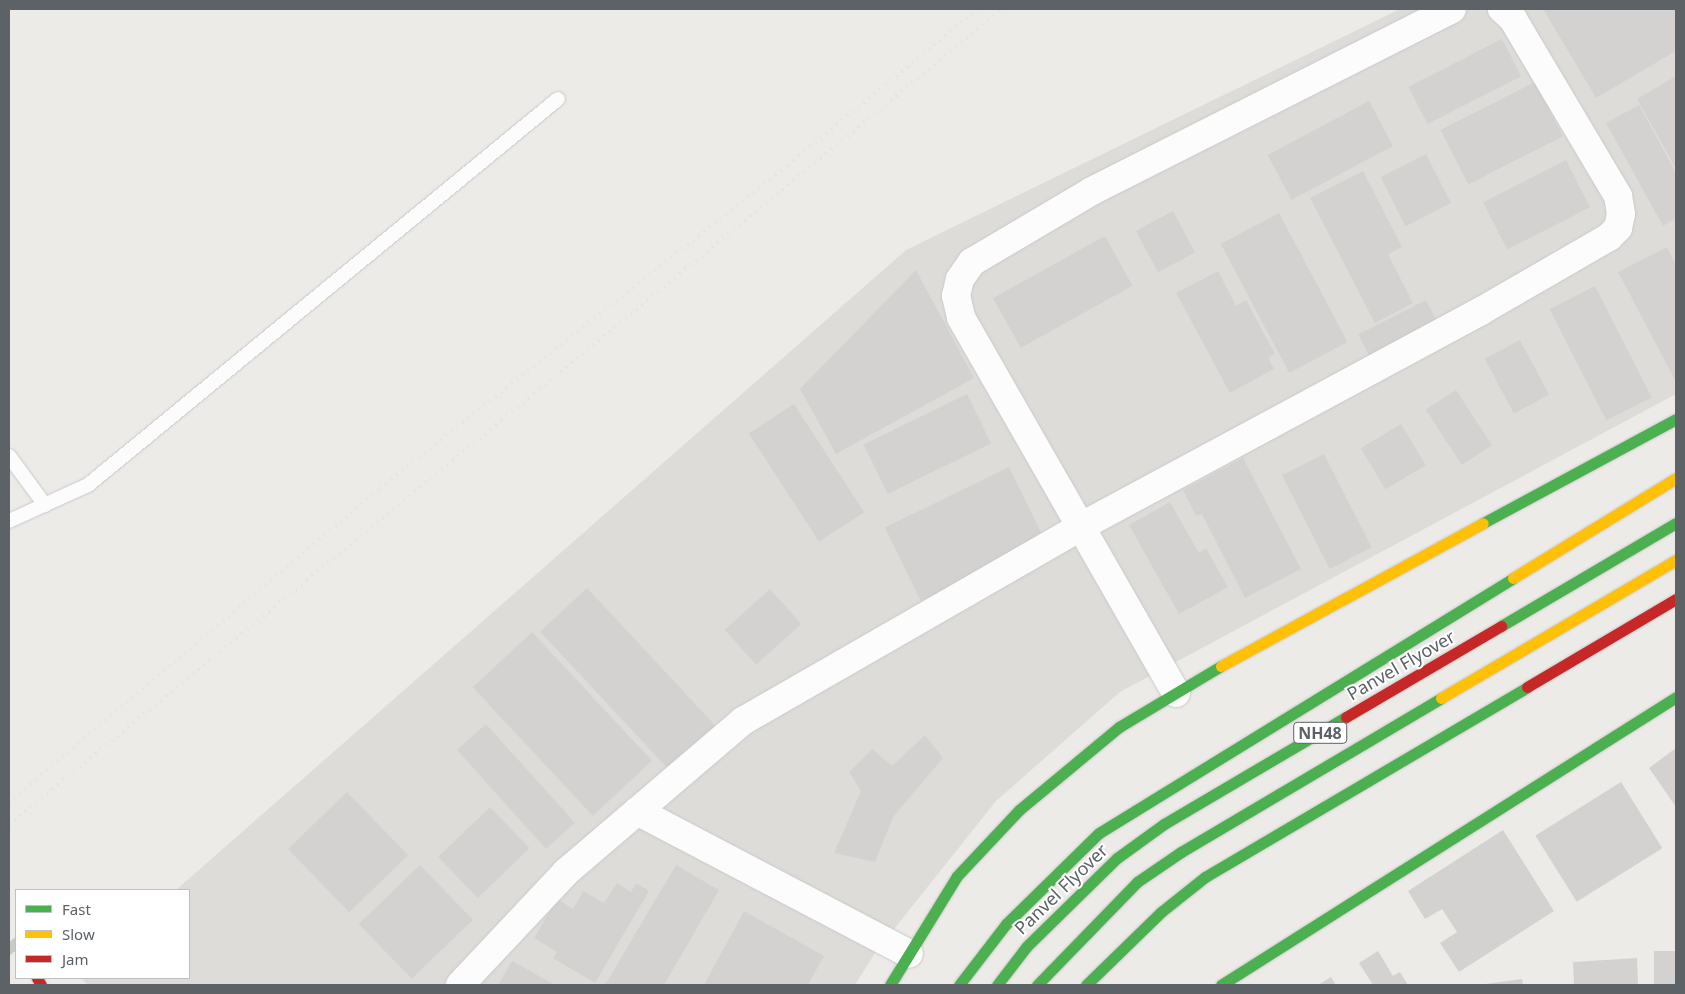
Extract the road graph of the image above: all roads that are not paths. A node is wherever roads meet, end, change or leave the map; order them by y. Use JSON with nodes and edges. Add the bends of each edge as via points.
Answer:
{"nodes":[{"id":1,"x":1452,"y":9,"type":"edge"},
{"id":2,"x":1502,"y":9,"type":"edge"},
{"id":3,"x":558,"y":99,"type":"dead end"},
{"id":4,"x":1676,"y":419,"type":"edge"},
{"id":5,"x":9,"y":456,"type":"edge"},
{"id":6,"x":1676,"y":478,"type":"edge"},
{"id":7,"x":45,"y":505,"type":"junction"},
{"id":8,"x":9,"y":520,"type":"edge"},
{"id":9,"x":1676,"y":523,"type":"edge"},
{"id":10,"x":1080,"y":526,"type":"junction"},
{"id":11,"x":1676,"y":560,"type":"edge"},
{"id":12,"x":1676,"y":599,"type":"edge"},
{"id":13,"x":1176,"y":693,"type":"junction"},
{"id":14,"x":1676,"y":697,"type":"edge"},
{"id":15,"x":637,"y":811,"type":"junction"},
{"id":16,"x":909,"y":954,"type":"junction"},
{"id":17,"x":460,"y":985,"type":"edge"},
{"id":18,"x":890,"y":985,"type":"edge"},
{"id":19,"x":959,"y":985,"type":"edge"},
{"id":20,"x":997,"y":985,"type":"edge"},
{"id":21,"x":1037,"y":985,"type":"edge"},
{"id":22,"x":1086,"y":985,"type":"edge"},
{"id":23,"x":1221,"y":985,"type":"edge"}],
"edges":[{"from":1,"to":10,"type":"street","via":[[1092,191],[972,262],[960,279],[956,296],[961,317]]},
{"from":2,"to":10,"type":"street","via":[[1513,19],[1618,196],[1621,214],[1618,228],[1609,237],[1481,311]]},
{"from":3,"to":7,"type":"lane","via":[[88,485]]},
{"from":4,"to":13,"type":"main road"},
{"from":5,"to":7,"type":"lane"},
{"from":6,"to":19,"type":"main road","via":[[1099,833],[1006,924]]},
{"from":7,"to":8,"type":"lane"},
{"from":9,"to":20,"type":"main road","name":"Panvel Flyover","number":"NH48","via":[[1164,824],[1117,858],[1074,899],[1027,946]]},
{"from":10,"to":13,"type":"street"},
{"from":10,"to":15,"type":"street","via":[[743,721]]},
{"from":11,"to":21,"type":"main road","number":"NH48","via":[[1181,852],[1138,882],[1051,967]]},
{"from":12,"to":22,"type":"main road","via":[[1205,877],[1161,912]]},
{"from":13,"to":16,"type":"main road","via":[[1119,727],[1019,810],[957,876]]},
{"from":14,"to":23,"type":"main road"},
{"from":15,"to":16,"type":"street"},
{"from":15,"to":17,"type":"street","via":[[566,872]]},
{"from":16,"to":18,"type":"main road"}]}
